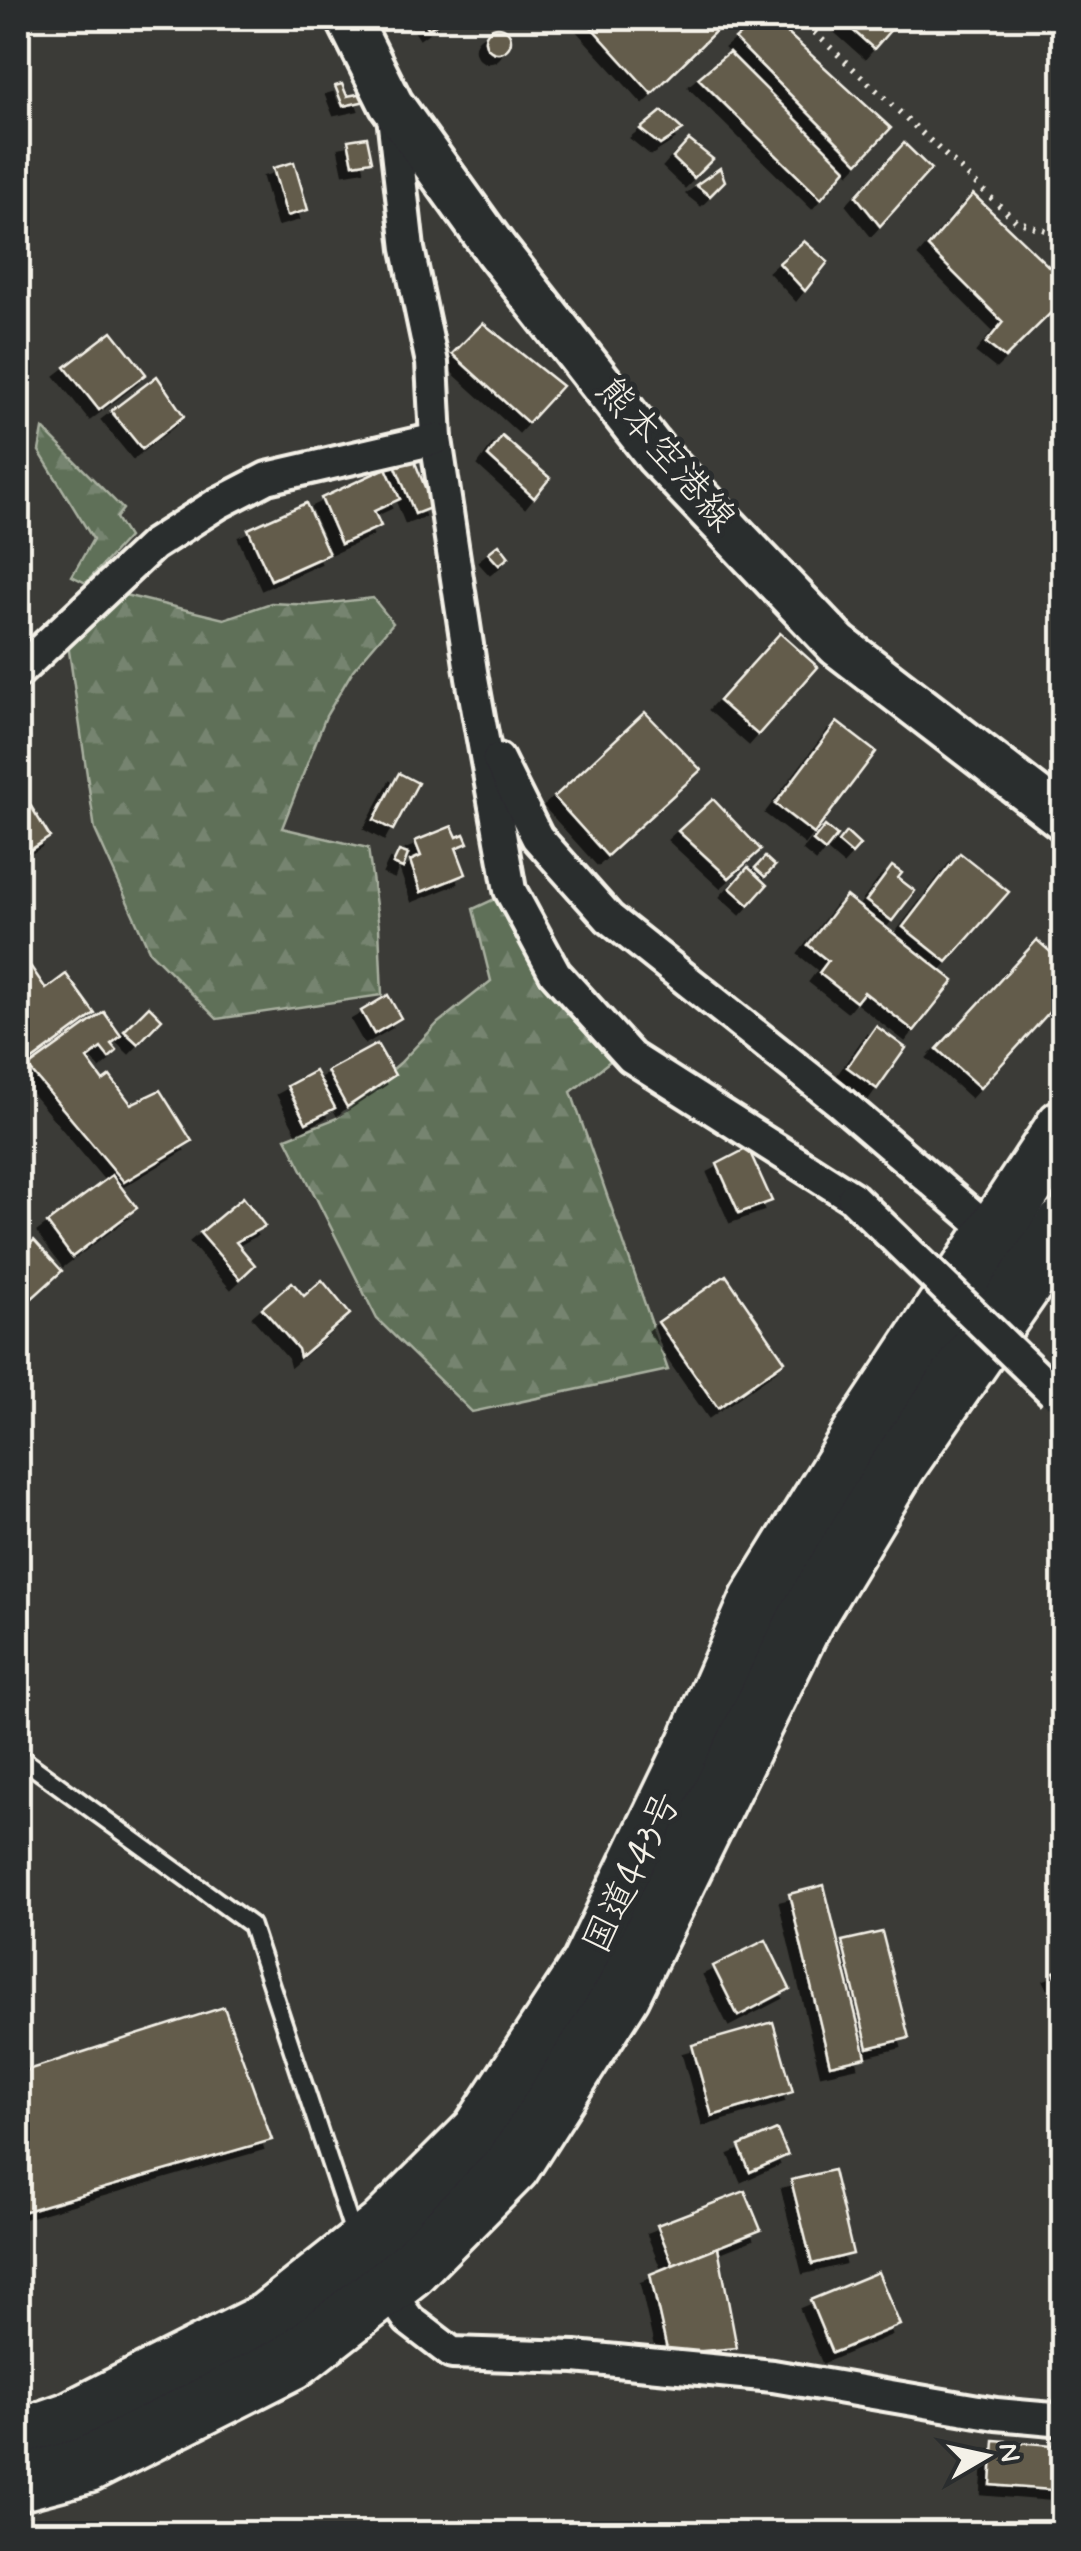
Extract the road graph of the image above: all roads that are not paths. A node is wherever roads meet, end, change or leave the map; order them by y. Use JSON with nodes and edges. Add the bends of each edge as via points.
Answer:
{"nodes":[{"id":1,"x":348,"y":18,"type":"edge"},
{"id":2,"x":392,"y":104,"type":"junction"},
{"id":3,"x":436,"y":438,"type":"junction"},
{"id":4,"x":18,"y":672,"type":"edge"},
{"id":5,"x":481,"y":726,"type":"junction"},
{"id":6,"x":1064,"y":819,"type":"edge"},
{"id":7,"x":1064,"y":1127,"type":"edge"},
{"id":8,"x":1064,"y":1226,"type":"edge"},
{"id":9,"x":993,"y":1234,"type":"junction"},
{"id":10,"x":1058,"y":1398,"type":"edge"},
{"id":11,"x":18,"y":1756,"type":"edge"},
{"id":12,"x":373,"y":2268,"type":"junction"},
{"id":13,"x":1064,"y":2420,"type":"edge"},
{"id":14,"x":18,"y":2438,"type":"edge"},
{"id":15,"x":18,"y":2484,"type":"edge"}],
"edges":[{"from":1,"to":2,"type":"main road","name":"熊本空港線"},
{"from":2,"to":3,"type":"street","via":[[408,249],[432,363]]},
{"from":2,"to":6,"type":"main road","name":"熊本空港線","via":[[657,455],[838,645]]},
{"from":3,"to":4,"type":"street","via":[[267,478],[217,504],[152,545]]},
{"from":3,"to":5,"type":"street"},
{"from":5,"to":9,"type":"street","via":[[536,837],[609,918]]},
{"from":5,"to":10,"type":"street","bridge":true,"via":[[510,890],[556,973],[631,1057],[853,1198]]},
{"from":7,"to":9,"type":"highway","name":"国道443号"},
{"from":8,"to":12,"type":"highway","name":"国道443号","via":[[899,1464],[806,1618],[622,1994],[522,2151],[512,2166]]},
{"from":9,"to":12,"type":"highway","name":"国道443号","via":[[758,1601],[589,1966],[480,2132],[384,2228]]},
{"from":11,"to":12,"type":"lane","via":[[251,1925]]},
{"from":12,"to":13,"type":"street","via":[[408,2320],[452,2354],[575,2357],[773,2376]]},
{"from":12,"to":14,"type":"highway","name":"国道443号","via":[[70,2420]]},
{"from":12,"to":15,"type":"highway","name":"国道443号","via":[[291,2362],[87,2465]]}]}
